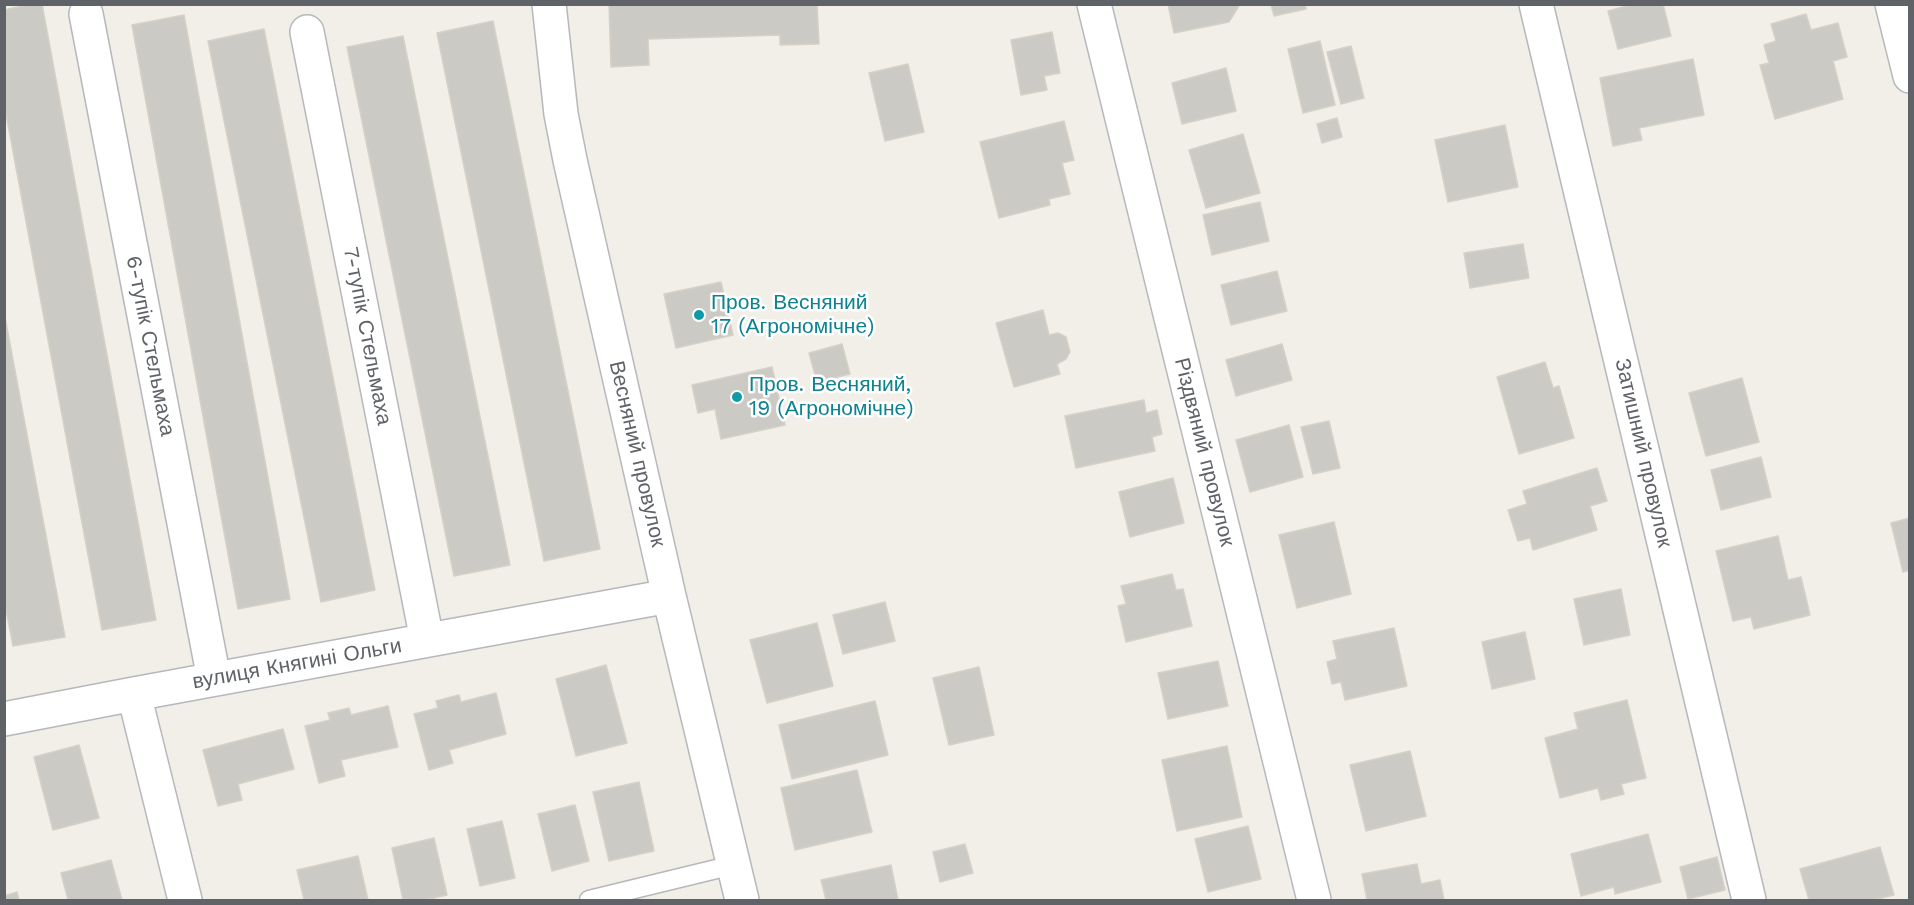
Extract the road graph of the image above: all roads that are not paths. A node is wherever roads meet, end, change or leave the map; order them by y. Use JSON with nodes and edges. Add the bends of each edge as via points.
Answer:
{"nodes":[{"id":1,"x":549,"y":4,"type":"edge"},
{"id":2,"x":1094,"y":4,"type":"edge"},
{"id":3,"x":1536,"y":4,"type":"edge"},
{"id":4,"x":1892,"y":4,"type":"edge"},
{"id":5,"x":86,"y":14,"type":"dead end"},
{"id":6,"x":307,"y":32,"type":"dead end"},
{"id":7,"x":1910,"y":76,"type":"edge"},
{"id":8,"x":669,"y":596,"type":"junction"},
{"id":9,"x":427,"y":640,"type":"junction"},
{"id":10,"x":214,"y":679,"type":"junction"},
{"id":11,"x":135,"y":694,"type":"junction"},
{"id":12,"x":4,"y":719,"type":"edge"},
{"id":13,"x":733,"y":865,"type":"junction"},
{"id":14,"x":184,"y":900,"type":"edge"},
{"id":15,"x":589,"y":900,"type":"edge"},
{"id":16,"x":742,"y":900,"type":"edge"},
{"id":17,"x":1314,"y":900,"type":"edge"},
{"id":18,"x":1749,"y":900,"type":"edge"}],
"edges":[{"from":1,"to":8,"type":"street","name":"Весняний провулок","via":[[570,160]]},
{"from":2,"to":17,"type":"street","name":"Різдвяний провулок"},
{"from":3,"to":18,"type":"street","name":"Затишний провулок"},
{"from":4,"to":7,"type":"street"},
{"from":5,"to":10,"type":"street","name":"6-тупік Стельмаха"},
{"from":6,"to":9,"type":"street","name":"7-тупік Стельмаха"},
{"from":8,"to":9,"type":"street","name":"вулиця Княгині Ольги"},
{"from":8,"to":13,"type":"street","name":"Весняний провулок"},
{"from":9,"to":10,"type":"street","name":"вулиця Княгині Ольги"},
{"from":10,"to":11,"type":"street","name":"вулиця Княгині Ольги"},
{"from":11,"to":12,"type":"street","name":"вулиця Княгині Ольги"},
{"from":11,"to":14,"type":"street"},
{"from":13,"to":15,"type":"lane"},
{"from":13,"to":16,"type":"street","name":"Весняний провулок"}]}
